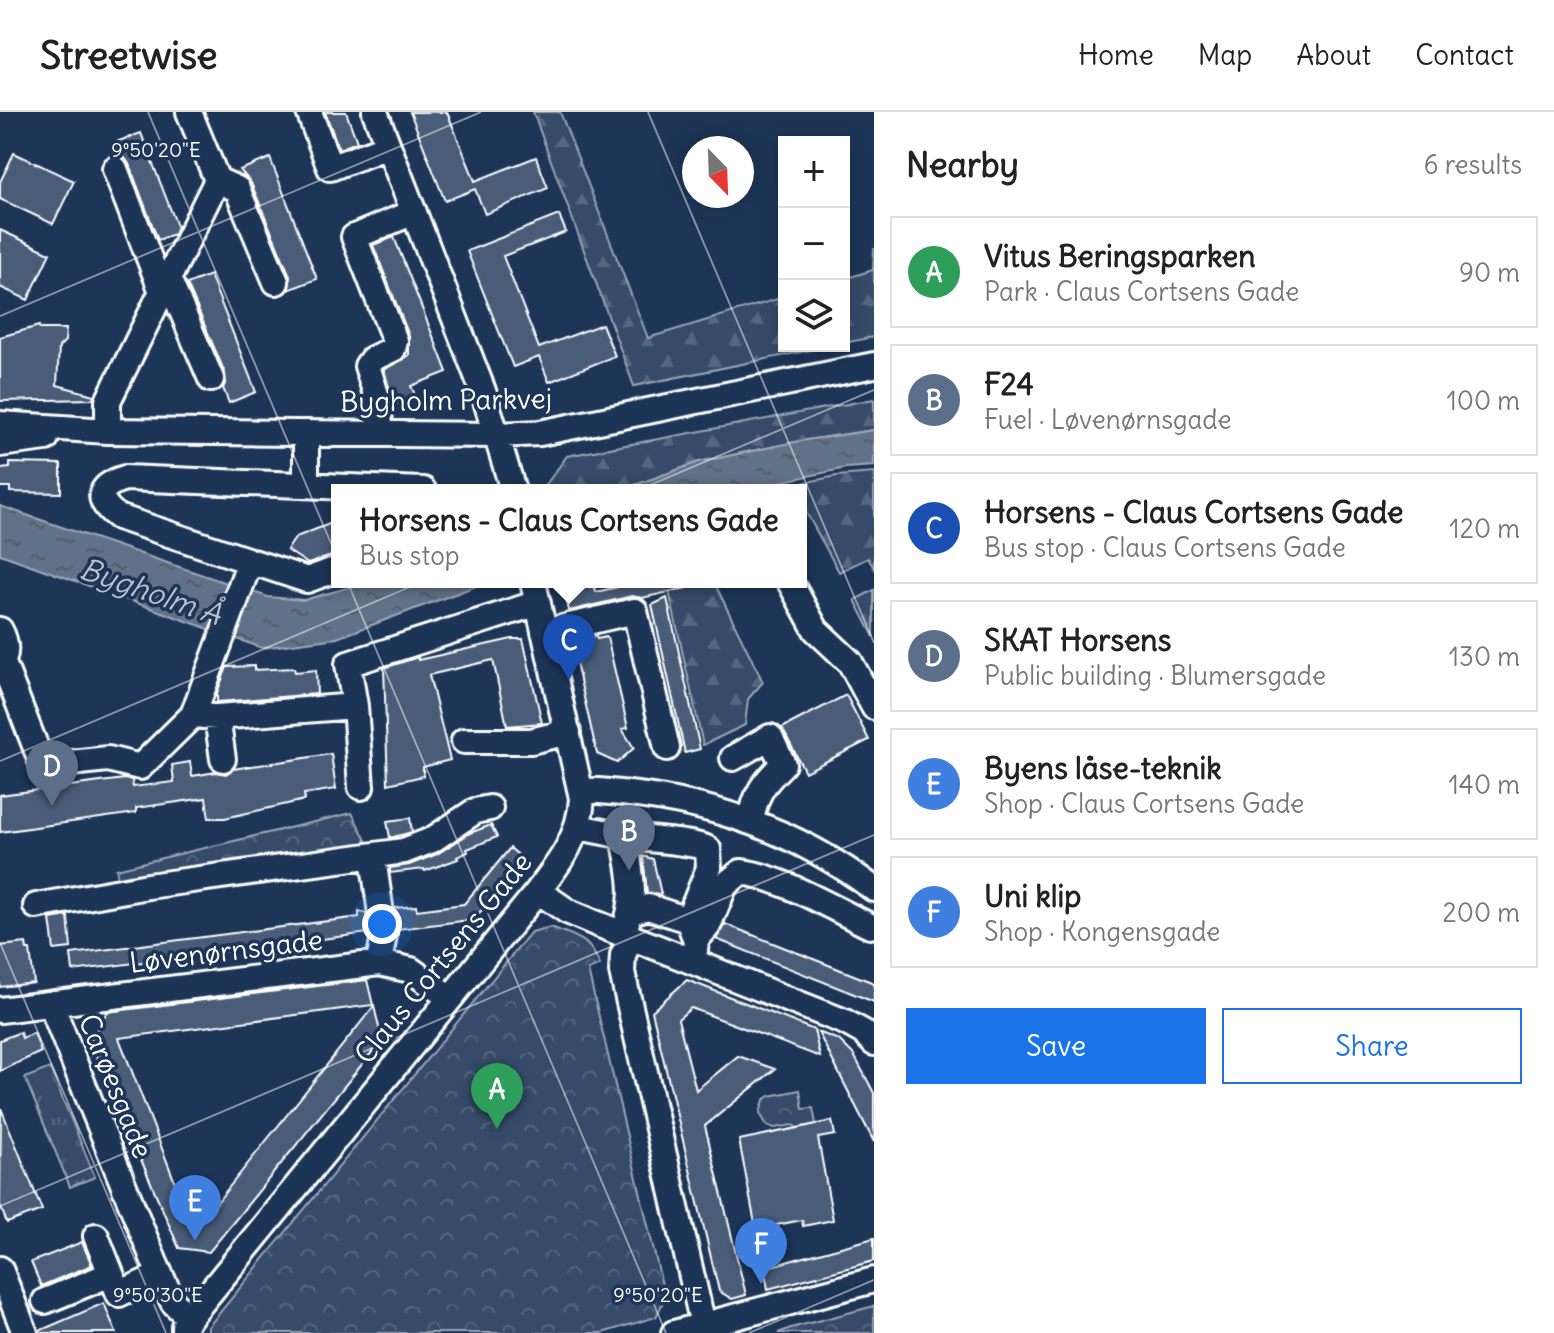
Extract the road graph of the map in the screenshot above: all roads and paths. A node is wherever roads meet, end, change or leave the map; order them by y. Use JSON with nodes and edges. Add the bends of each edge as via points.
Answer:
{"nodes":[{"id":1,"x":189,"y":112,"type":"edge"},
{"id":2,"x":309,"y":112,"type":"edge"},
{"id":3,"x":375,"y":112,"type":"edge"},
{"id":4,"x":388,"y":146,"type":"junction"},
{"id":5,"x":115,"y":169,"type":"dead end"},
{"id":6,"x":217,"y":180,"type":"junction"},
{"id":7,"x":414,"y":212,"type":"junction"},
{"id":8,"x":276,"y":282,"type":"dead end"},
{"id":9,"x":165,"y":285,"type":"junction"},
{"id":10,"x":874,"y":365,"type":"edge"},
{"id":11,"x":211,"y":379,"type":"dead end"},
{"id":12,"x":0,"y":424,"type":"edge"},
{"id":13,"x":108,"y":431,"type":"junction"},
{"id":14,"x":306,"y":433,"type":"junction"},
{"id":15,"x":380,"y":433,"type":"junction"},
{"id":16,"x":497,"y":435,"type":"junction"},
{"id":17,"x":0,"y":444,"type":"edge"},
{"id":18,"x":306,"y":484,"type":"junction"},
{"id":19,"x":511,"y":484,"type":"edge"},
{"id":20,"x":331,"y":485,"type":"edge"},
{"id":21,"x":331,"y":571,"type":"edge"},
{"id":22,"x":246,"y":573,"type":"junction"},
{"id":23,"x":793,"y":588,"type":"edge"},
{"id":24,"x":535,"y":589,"type":"edge"},
{"id":25,"x":0,"y":630,"type":"edge"},
{"id":26,"x":544,"y":632,"type":"junction"},
{"id":27,"x":1,"y":665,"type":"edge"},
{"id":28,"x":868,"y":675,"type":"edge"},
{"id":29,"x":355,"y":706,"type":"junction"},
{"id":30,"x":874,"y":707,"type":"edge"},
{"id":31,"x":205,"y":716,"type":"junction"},
{"id":32,"x":568,"y":732,"type":"junction"},
{"id":33,"x":464,"y":741,"type":"dead end"},
{"id":34,"x":667,"y":748,"type":"dead end"},
{"id":35,"x":733,"y":758,"type":"dead end"},
{"id":36,"x":223,"y":759,"type":"dead end"},
{"id":37,"x":361,"y":787,"type":"dead end"},
{"id":38,"x":581,"y":790,"type":"junction"},
{"id":39,"x":490,"y":808,"type":"dead end"},
{"id":40,"x":751,"y":821,"type":"junction"},
{"id":41,"x":578,"y":827,"type":"junction"},
{"id":42,"x":624,"y":836,"type":"junction"},
{"id":43,"x":373,"y":857,"type":"junction"},
{"id":44,"x":874,"y":889,"type":"edge"},
{"id":45,"x":538,"y":891,"type":"junction"},
{"id":46,"x":36,"y":906,"type":"dead end"},
{"id":47,"x":870,"y":926,"type":"dead end"},
{"id":48,"x":628,"y":928,"type":"junction"},
{"id":49,"x":693,"y":941,"type":"junction"},
{"id":50,"x":379,"y":963,"type":"junction"},
{"id":51,"x":450,"y":998,"type":"junction"},
{"id":52,"x":54,"y":1003,"type":"junction"},
{"id":53,"x":0,"y":1010,"type":"edge"},
{"id":54,"x":873,"y":1040,"type":"edge"},
{"id":55,"x":96,"y":1236,"type":"dead end"},
{"id":56,"x":0,"y":1269,"type":"edge"},
{"id":57,"x":111,"y":1274,"type":"junction"},
{"id":58,"x":160,"y":1275,"type":"junction"},
{"id":59,"x":874,"y":1280,"type":"edge"},
{"id":60,"x":45,"y":1301,"type":"dead end"},
{"id":61,"x":187,"y":1325,"type":"edge"},
{"id":62,"x":703,"y":1325,"type":"junction"},
{"id":63,"x":25,"y":1333,"type":"edge"},
{"id":64,"x":674,"y":1333,"type":"edge"}],
"edges":[{"from":1,"to":6,"type":"street"},
{"from":2,"to":4,"type":"street","via":[[330,168]]},
{"from":3,"to":4,"type":"street"},
{"from":4,"to":7,"type":"street"},
{"from":5,"to":9,"type":"street"},
{"from":6,"to":8,"type":"street","via":[[237,189]]},
{"from":6,"to":9,"type":"street"},
{"from":7,"to":15,"type":"street","via":[[354,237],[395,341],[393,349],[367,366],[379,404]]},
{"from":7,"to":16,"type":"street"},
{"from":9,"to":11,"type":"street"},
{"from":9,"to":13,"type":"street","via":[[108,401]]},
{"from":10,"to":16,"type":"street","name":"Bygholm Parkvej","via":[[540,433]]},
{"from":12,"to":13,"type":"street","name":"Bygholm Parkvej"},
{"from":13,"to":14,"type":"street","name":"Bygholm Parkvej"},
{"from":13,"to":17,"type":"street","name":"Bygholm Parkvej"},
{"from":14,"to":15,"type":"street","name":"Bygholm Parkvej"},
{"from":14,"to":18,"type":"street"},
{"from":15,"to":16,"type":"street","name":"Bygholm Parkvej"},
{"from":16,"to":19,"type":"street"},
{"from":18,"to":20,"type":"street"},
{"from":18,"to":22,"type":"street","via":[[125,478],[104,489],[106,508],[118,517]]},
{"from":21,"to":22,"type":"street","via":[[307,580]]},
{"from":22,"to":31,"type":"street","via":[[217,651]]},
{"from":23,"to":28,"type":"street","via":[[816,630]]},
{"from":24,"to":26,"type":"street","name":"Claus Cortsens Gade"},
{"from":24,"to":29,"type":"street","via":[[348,664]]},
{"from":25,"to":27,"type":"street","via":[[5,642]]},
{"from":26,"to":32,"type":"street","name":"Claus Cortsens Gade"},
{"from":26,"to":34,"type":"street","via":[[635,611]]},
{"from":27,"to":31,"type":"street","via":[[43,766],[108,759],[140,767]]},
{"from":28,"to":30,"type":"street"},
{"from":29,"to":31,"type":"street"},
{"from":29,"to":37,"type":"street"},
{"from":31,"to":36,"type":"street"},
{"from":32,"to":33,"type":"street","via":[[531,741]]},
{"from":32,"to":38,"type":"street","name":"Claus Cortsens Gade"},
{"from":35,"to":40,"type":"street","via":[[770,737],[783,764],[762,784]]},
{"from":38,"to":40,"type":"street","via":[[670,800]]},
{"from":38,"to":41,"type":"street","name":"Claus Cortsens Gade"},
{"from":39,"to":43,"type":"street","via":[[464,817],[432,840]]},
{"from":40,"to":44,"type":"street","via":[[811,846]]},
{"from":41,"to":42,"type":"street"},
{"from":41,"to":45,"type":"street","name":"Claus Cortsens Gade","via":[[566,854]]},
{"from":42,"to":48,"type":"street","via":[[634,892]]},
{"from":42,"to":49,"type":"street","via":[[708,849],[709,868]]},
{"from":43,"to":46,"type":"street"},
{"from":43,"to":50,"type":"street","via":[[384,935]]},
{"from":45,"to":48,"type":"street","via":[[567,911]]},
{"from":45,"to":51,"type":"street","name":"Claus Cortsens Gade"},
{"from":47,"to":49,"type":"street","via":[[797,891],[741,872],[725,885],[708,926]]},
{"from":48,"to":49,"type":"street"},
{"from":48,"to":49,"type":"street","via":[[648,907]]},
{"from":48,"to":62,"type":"street","via":[[622,972]]},
{"from":49,"to":54,"type":"street"},
{"from":50,"to":51,"type":"street","name":"Løvenørnsgade","via":[[411,970]]},
{"from":50,"to":52,"type":"street","name":"Løvenørnsgade"},
{"from":51,"to":61,"type":"street","name":"Claus Cortsens Gade"},
{"from":52,"to":53,"type":"street","name":"Løvenørnsgade"},
{"from":52,"to":58,"type":"street","name":"Carøesgade"},
{"from":55,"to":57,"type":"street"},
{"from":56,"to":63,"type":"street"},
{"from":57,"to":58,"type":"street","via":[[119,1294]]},
{"from":57,"to":60,"type":"street"},
{"from":58,"to":61,"type":"street","name":"Carøesgade"},
{"from":59,"to":62,"type":"street"},
{"from":62,"to":64,"type":"street"}]}
